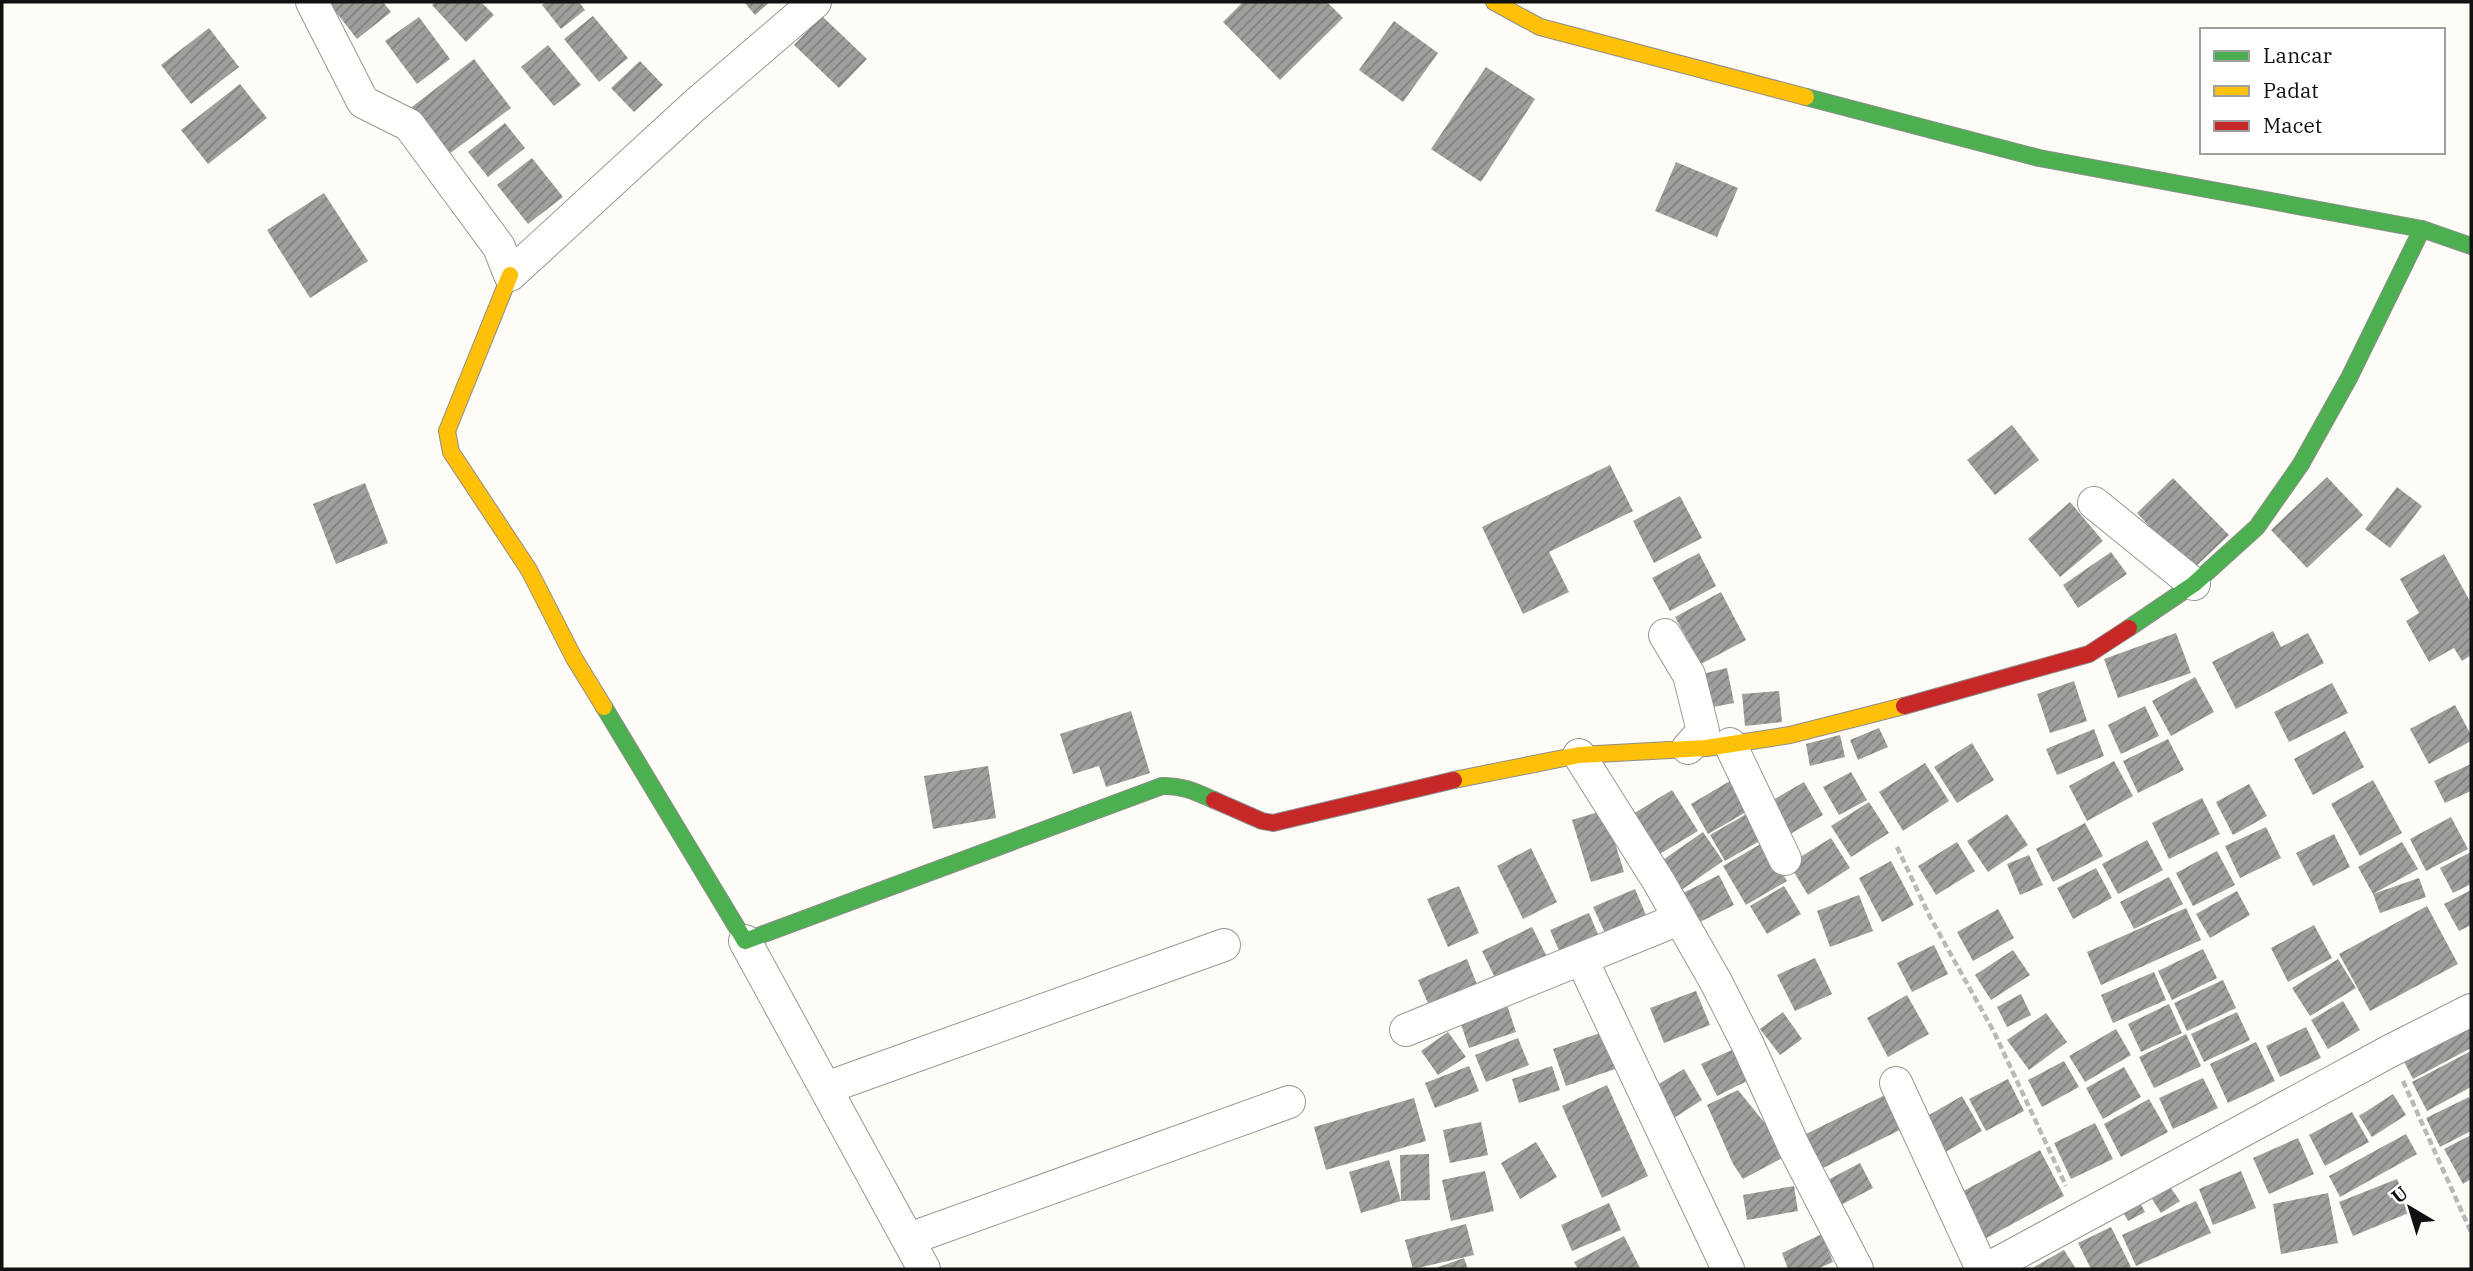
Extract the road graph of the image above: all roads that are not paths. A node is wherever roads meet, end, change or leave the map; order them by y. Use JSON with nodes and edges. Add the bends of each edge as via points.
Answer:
{"nodes":[{"id":1,"x":312,"y":2,"type":"edge"},
{"id":2,"x":815,"y":2,"type":"edge"},
{"id":3,"x":1494,"y":2,"type":"edge"},
{"id":4,"x":2422,"y":229,"type":"junction"},
{"id":5,"x":2471,"y":246,"type":"edge"},
{"id":6,"x":510,"y":275,"type":"junction"},
{"id":7,"x":2094,"y":503,"type":"dead end"},
{"id":8,"x":2194,"y":584,"type":"junction"},
{"id":9,"x":1665,"y":635,"type":"dead end"},
{"id":10,"x":1730,"y":744,"type":"junction"},
{"id":11,"x":1688,"y":748,"type":"junction"},
{"id":12,"x":1579,"y":755,"type":"junction"},
{"id":13,"x":1785,"y":859,"type":"dead end"},
{"id":14,"x":1679,"y":919,"type":"junction"},
{"id":15,"x":745,"y":941,"type":"junction"},
{"id":16,"x":1224,"y":945,"type":"dead end"},
{"id":17,"x":1582,"y":960,"type":"junction"},
{"id":18,"x":2471,"y":1010,"type":"edge"},
{"id":19,"x":1406,"y":1030,"type":"dead end"},
{"id":20,"x":1896,"y":1083,"type":"dead end"},
{"id":21,"x":826,"y":1088,"type":"junction"},
{"id":22,"x":1289,"y":1102,"type":"dead end"},
{"id":23,"x":909,"y":1240,"type":"junction"},
{"id":24,"x":924,"y":1269,"type":"edge"},
{"id":25,"x":1728,"y":1269,"type":"edge"},
{"id":26,"x":1857,"y":1269,"type":"edge"},
{"id":27,"x":1984,"y":1269,"type":"edge"}],
"edges":[{"from":1,"to":6,"type":"street","via":[[363,102],[409,125],[499,247]]},
{"from":2,"to":6,"type":"street"},
{"from":3,"to":4,"type":"street","via":[[1540,27],[2039,158]]},
{"from":4,"to":5,"type":"street"},
{"from":4,"to":8,"type":"street","via":[[2301,464],[2257,527]]},
{"from":6,"to":15,"type":"street","via":[[447,431],[452,452],[528,570],[574,657]]},
{"from":7,"to":8,"type":"street"},
{"from":8,"to":10,"type":"street","via":[[2089,654],[1902,707],[1790,735]]},
{"from":9,"to":11,"type":"street","via":[[1689,674],[1703,731]]},
{"from":10,"to":11,"type":"street"},
{"from":10,"to":13,"type":"street"},
{"from":11,"to":12,"type":"street"},
{"from":12,"to":14,"type":"street"},
{"from":12,"to":15,"type":"street","via":[[1273,823],[1188,788],[1162,786]]},
{"from":14,"to":17,"type":"street"},
{"from":14,"to":26,"type":"street","via":[[1716,982]]},
{"from":15,"to":21,"type":"street"},
{"from":16,"to":21,"type":"street"},
{"from":17,"to":19,"type":"street"},
{"from":17,"to":25,"type":"street"},
{"from":18,"to":27,"type":"street"},
{"from":20,"to":27,"type":"street"},
{"from":21,"to":23,"type":"street"},
{"from":22,"to":23,"type":"street"},
{"from":23,"to":24,"type":"street"}]}
